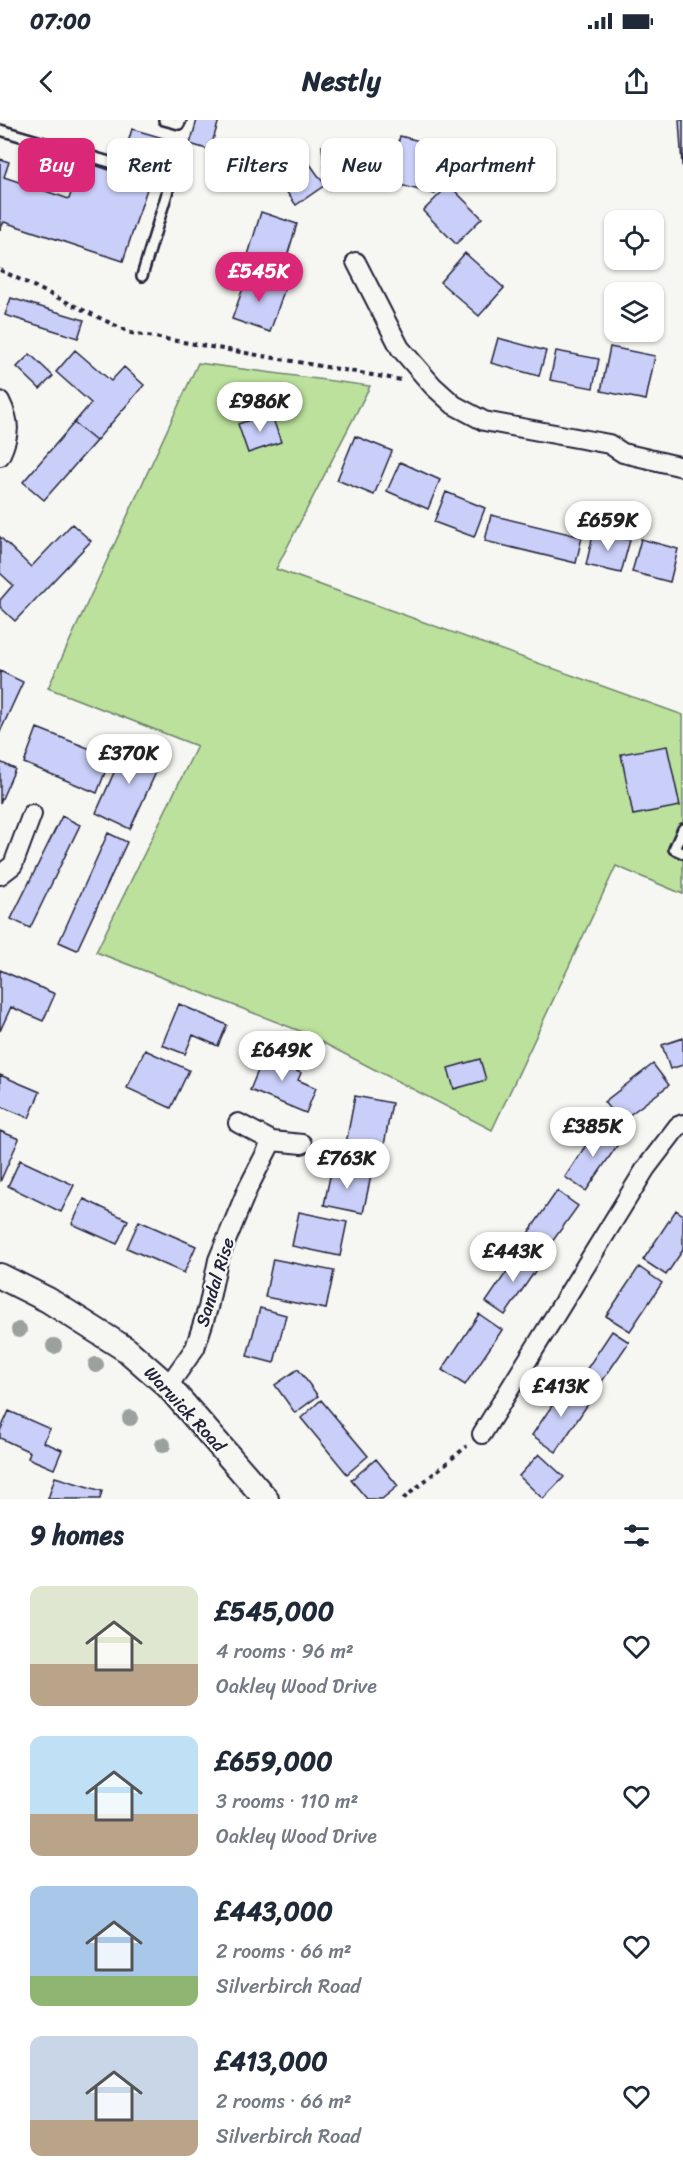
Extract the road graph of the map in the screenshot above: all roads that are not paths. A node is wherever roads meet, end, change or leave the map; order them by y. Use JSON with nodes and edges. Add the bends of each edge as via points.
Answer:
{"nodes":[{"id":1,"x":164,"y":120,"type":"edge"},
{"id":2,"x":181,"y":120,"type":"edge"},
{"id":3,"x":0,"y":130,"type":"edge"},
{"id":4,"x":356,"y":262,"type":"dead end"},
{"id":5,"x":142,"y":276,"type":"dead end"},
{"id":6,"x":0,"y":401,"type":"edge"},
{"id":7,"x":0,"y":456,"type":"edge"},
{"id":8,"x":683,"y":467,"type":"edge"},
{"id":9,"x":32,"y":814,"type":"dead end"},
{"id":10,"x":683,"y":829,"type":"edge"},
{"id":11,"x":683,"y":853,"type":"edge"},
{"id":12,"x":0,"y":875,"type":"edge"},
{"id":13,"x":238,"y":1123,"type":"dead end"},
{"id":14,"x":683,"y":1124,"type":"edge"},
{"id":15,"x":272,"y":1141,"type":"junction"},
{"id":16,"x":302,"y":1144,"type":"dead end"},
{"id":17,"x":0,"y":1276,"type":"edge"},
{"id":18,"x":168,"y":1386,"type":"junction"},
{"id":19,"x":482,"y":1434,"type":"road end"},
{"id":20,"x":266,"y":1499,"type":"edge"}],
"edges":[{"from":1,"to":2,"type":"lane","via":[[179,124]]},
{"from":3,"to":5,"type":"lane","via":[[171,180]]},
{"from":4,"to":8,"type":"street","via":[[400,348],[454,405],[484,421],[609,444],[623,453]]},
{"from":6,"to":7,"type":"street","via":[[9,432]]},
{"from":9,"to":12,"type":"street","via":[[13,865]]},
{"from":10,"to":11,"type":"lane","via":[[674,849]]},
{"from":13,"to":15,"type":"street"},
{"from":14,"to":19,"type":"street","via":[[645,1168]]},
{"from":15,"to":16,"type":"street"},
{"from":15,"to":18,"type":"street","name":"Sandal Rise","via":[[218,1260],[195,1348]]},
{"from":17,"to":18,"type":"main road","name":"Warwick Road","via":[[95,1329],[127,1350]]},
{"from":18,"to":20,"type":"main road","name":"Warwick Road"}]}
